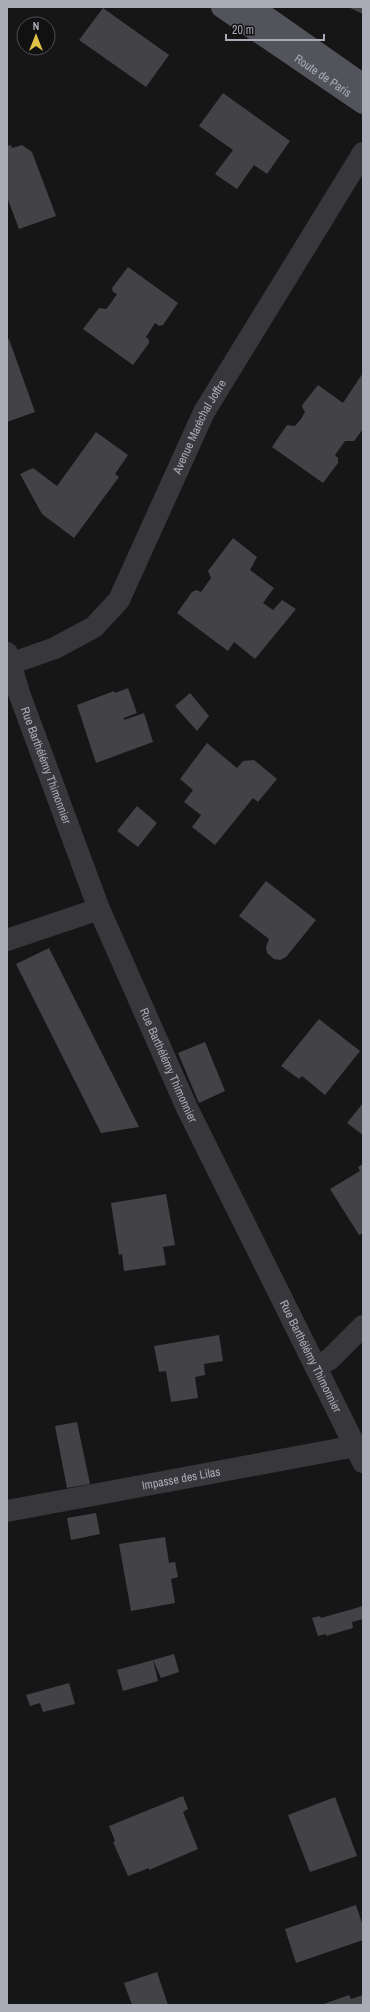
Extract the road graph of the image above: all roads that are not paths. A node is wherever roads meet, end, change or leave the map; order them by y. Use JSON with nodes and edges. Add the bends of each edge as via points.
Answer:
{"nodes":[{"id":1,"x":222,"y":7,"type":"edge"},
{"id":2,"x":255,"y":8,"type":"edge"},
{"id":3,"x":363,"y":85,"type":"edge"},
{"id":4,"x":363,"y":103,"type":"edge"},
{"id":5,"x":363,"y":153,"type":"edge"},
{"id":6,"x":8,"y":661,"type":"edge"},
{"id":7,"x":99,"y":908,"type":"junction"},
{"id":8,"x":7,"y":940,"type":"edge"},
{"id":9,"x":363,"y":1326,"type":"edge"},
{"id":10,"x":316,"y":1367,"type":"junction"},
{"id":11,"x":359,"y":1454,"type":"edge"},
{"id":12,"x":7,"y":1511,"type":"edge"}],
"edges":[{"from":1,"to":4,"type":"main road","name":"Route de Paris"},
{"from":2,"to":3,"type":"main road","name":"Route de Paris"},
{"from":5,"to":6,"type":"street","name":"Avenue Maréchal Joffre","via":[[204,412],[119,600],[94,627],[55,648]]},
{"from":6,"to":7,"type":"street","name":"Rue Barthélémy Thimonnier"},
{"from":7,"to":8,"type":"street"},
{"from":7,"to":10,"type":"street","name":"Rue Barthélémy Thimonnier","via":[[187,1108]]},
{"from":9,"to":10,"type":"street","via":[[330,1359]]},
{"from":10,"to":11,"type":"street","name":"Rue Barthélémy Thimonnier"},
{"from":11,"to":12,"type":"street","name":"Impasse des Lilas"}]}
